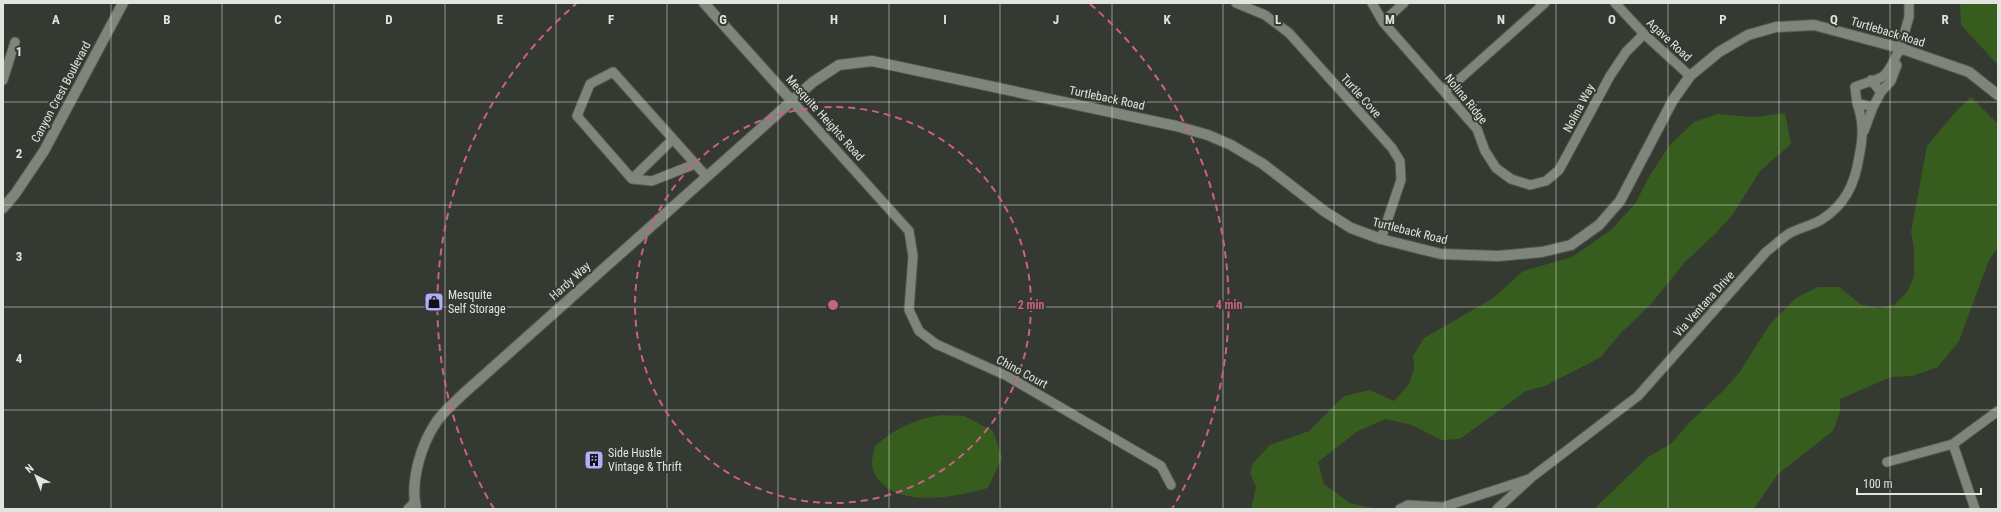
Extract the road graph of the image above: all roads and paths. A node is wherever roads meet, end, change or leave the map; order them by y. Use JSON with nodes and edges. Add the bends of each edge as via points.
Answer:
{"nodes":[{"id":1,"x":123,"y":3,"type":"edge"},
{"id":2,"x":704,"y":3,"type":"edge"},
{"id":3,"x":1236,"y":3,"type":"edge"},
{"id":4,"x":1372,"y":3,"type":"edge"},
{"id":5,"x":1404,"y":3,"type":"edge"},
{"id":6,"x":1544,"y":3,"type":"edge"},
{"id":7,"x":1615,"y":3,"type":"edge"},
{"id":8,"x":1909,"y":3,"type":"edge"},
{"id":9,"x":1383,"y":22,"type":"junction"},
{"id":10,"x":1644,"y":34,"type":"junction"},
{"id":11,"x":16,"y":42,"type":"dead end"},
{"id":12,"x":1900,"y":48,"type":"junction"},
{"id":13,"x":1690,"y":76,"type":"junction"},
{"id":14,"x":3,"y":80,"type":"edge"},
{"id":15,"x":1870,"y":80,"type":"junction"},
{"id":16,"x":1445,"y":92,"type":"junction"},
{"id":17,"x":1881,"y":92,"type":"junction"},
{"id":18,"x":1998,"y":95,"type":"edge"},
{"id":19,"x":792,"y":100,"type":"junction"},
{"id":20,"x":1857,"y":103,"type":"junction"},
{"id":21,"x":1873,"y":107,"type":"junction"},
{"id":22,"x":1863,"y":132,"type":"junction"},
{"id":23,"x":673,"y":139,"type":"junction"},
{"id":24,"x":696,"y":164,"type":"junction"},
{"id":25,"x":706,"y":176,"type":"junction"},
{"id":26,"x":632,"y":179,"type":"junction"},
{"id":27,"x":1530,"y":185,"type":"joint"},
{"id":28,"x":4,"y":207,"type":"edge"},
{"id":29,"x":1380,"y":239,"type":"junction"},
{"id":30,"x":913,"y":256,"type":"joint"},
{"id":31,"x":1998,"y":411,"type":"edge"},
{"id":32,"x":1953,"y":444,"type":"junction"},
{"id":33,"x":1887,"y":462,"type":"dead end"},
{"id":34,"x":1532,"y":478,"type":"junction"},
{"id":35,"x":1172,"y":485,"type":"dead end"},
{"id":36,"x":413,"y":507,"type":"edge"},
{"id":37,"x":1400,"y":509,"type":"edge"},
{"id":38,"x":1497,"y":509,"type":"edge"},
{"id":39,"x":1976,"y":509,"type":"edge"}],
"edges":[{"from":1,"to":28,"type":"main road","name":"Canyon Crest Boulevard","via":[[44,151],[16,194]]},
{"from":2,"to":19,"type":"main road","name":"Mesquite Heights Road"},
{"from":3,"to":29,"type":"street","name":"Turtle Cove","via":[[1265,15],[1289,33],[1392,148],[1400,161],[1401,180]]},
{"from":4,"to":9,"type":"street","name":"Nolina Ridge"},
{"from":5,"to":9,"type":"street"},
{"from":6,"to":16,"type":"street"},
{"from":7,"to":10,"type":"street","name":"Agave Road"},
{"from":8,"to":12,"type":"street","via":[[1909,17]]},
{"from":9,"to":16,"type":"street","name":"Nolina Ridge"},
{"from":10,"to":13,"type":"street","name":"Agave Road"},
{"from":10,"to":27,"type":"street","name":"Nolina Way","via":[[1626,52],[1610,76],[1559,170],[1546,181]]},
{"from":11,"to":14,"type":"street"},
{"from":12,"to":13,"type":"main road","name":"Turtleback Road","via":[[1814,25],[1776,28],[1748,35],[1719,52]]},
{"from":12,"to":15,"type":"street","via":[[1888,71],[1881,78]]},
{"from":12,"to":17,"type":"street","via":[[1893,75]]},
{"from":12,"to":18,"type":"main road","name":"Turtleback Road","via":[[1969,72]]},
{"from":13,"to":29,"type":"main road","name":"Turtleback Road","via":[[1673,100],[1620,201],[1599,226],[1571,245],[1542,252],[1498,256],[1441,254]]},
{"from":15,"to":17,"type":"street"},
{"from":15,"to":20,"type":"street","via":[[1856,87]]},
{"from":16,"to":27,"type":"street","name":"Nolina Ridge","via":[[1477,129],[1485,152],[1496,168],[1511,179]]},
{"from":17,"to":21,"type":"street"},
{"from":19,"to":25,"type":"main road","name":"Hardy Way"},
{"from":19,"to":29,"type":"main road","name":"Turtleback Road","via":[[812,82],[839,65],[872,61],[1176,126],[1232,145],[1263,164],[1351,228]]},
{"from":19,"to":30,"type":"street","name":"Mesquite Heights Road","via":[[909,231]]},
{"from":20,"to":21,"type":"street"},
{"from":20,"to":22,"type":"street","name":"Via Ventana Drive"},
{"from":21,"to":22,"type":"street","name":"Via Ventana Drive"},
{"from":22,"to":34,"type":"street","name":"Via Ventana Drive","via":[[1852,188],[1838,207],[1820,220],[1789,234],[1766,252],[1638,396]]},
{"from":23,"to":24,"type":"street"},
{"from":23,"to":26,"type":"street"},
{"from":23,"to":26,"type":"street","via":[[613,72],[590,84],[577,116]]},
{"from":24,"to":25,"type":"street"},
{"from":24,"to":26,"type":"street","via":[[652,181]]},
{"from":25,"to":36,"type":"main road","name":"Hardy Way","via":[[463,394],[437,421],[424,447],[416,473]]},
{"from":30,"to":35,"type":"street","name":"Chino Court","via":[[909,310],[919,331],[936,344],[1007,376],[1161,466]]},
{"from":31,"to":32,"type":"street"},
{"from":32,"to":33,"type":"street"},
{"from":32,"to":39,"type":"street"},
{"from":34,"to":37,"type":"street","name":"Via Ventana Drive","via":[[1443,507],[1408,505]]},
{"from":34,"to":38,"type":"street","name":"Via Ventana Drive"}]}
